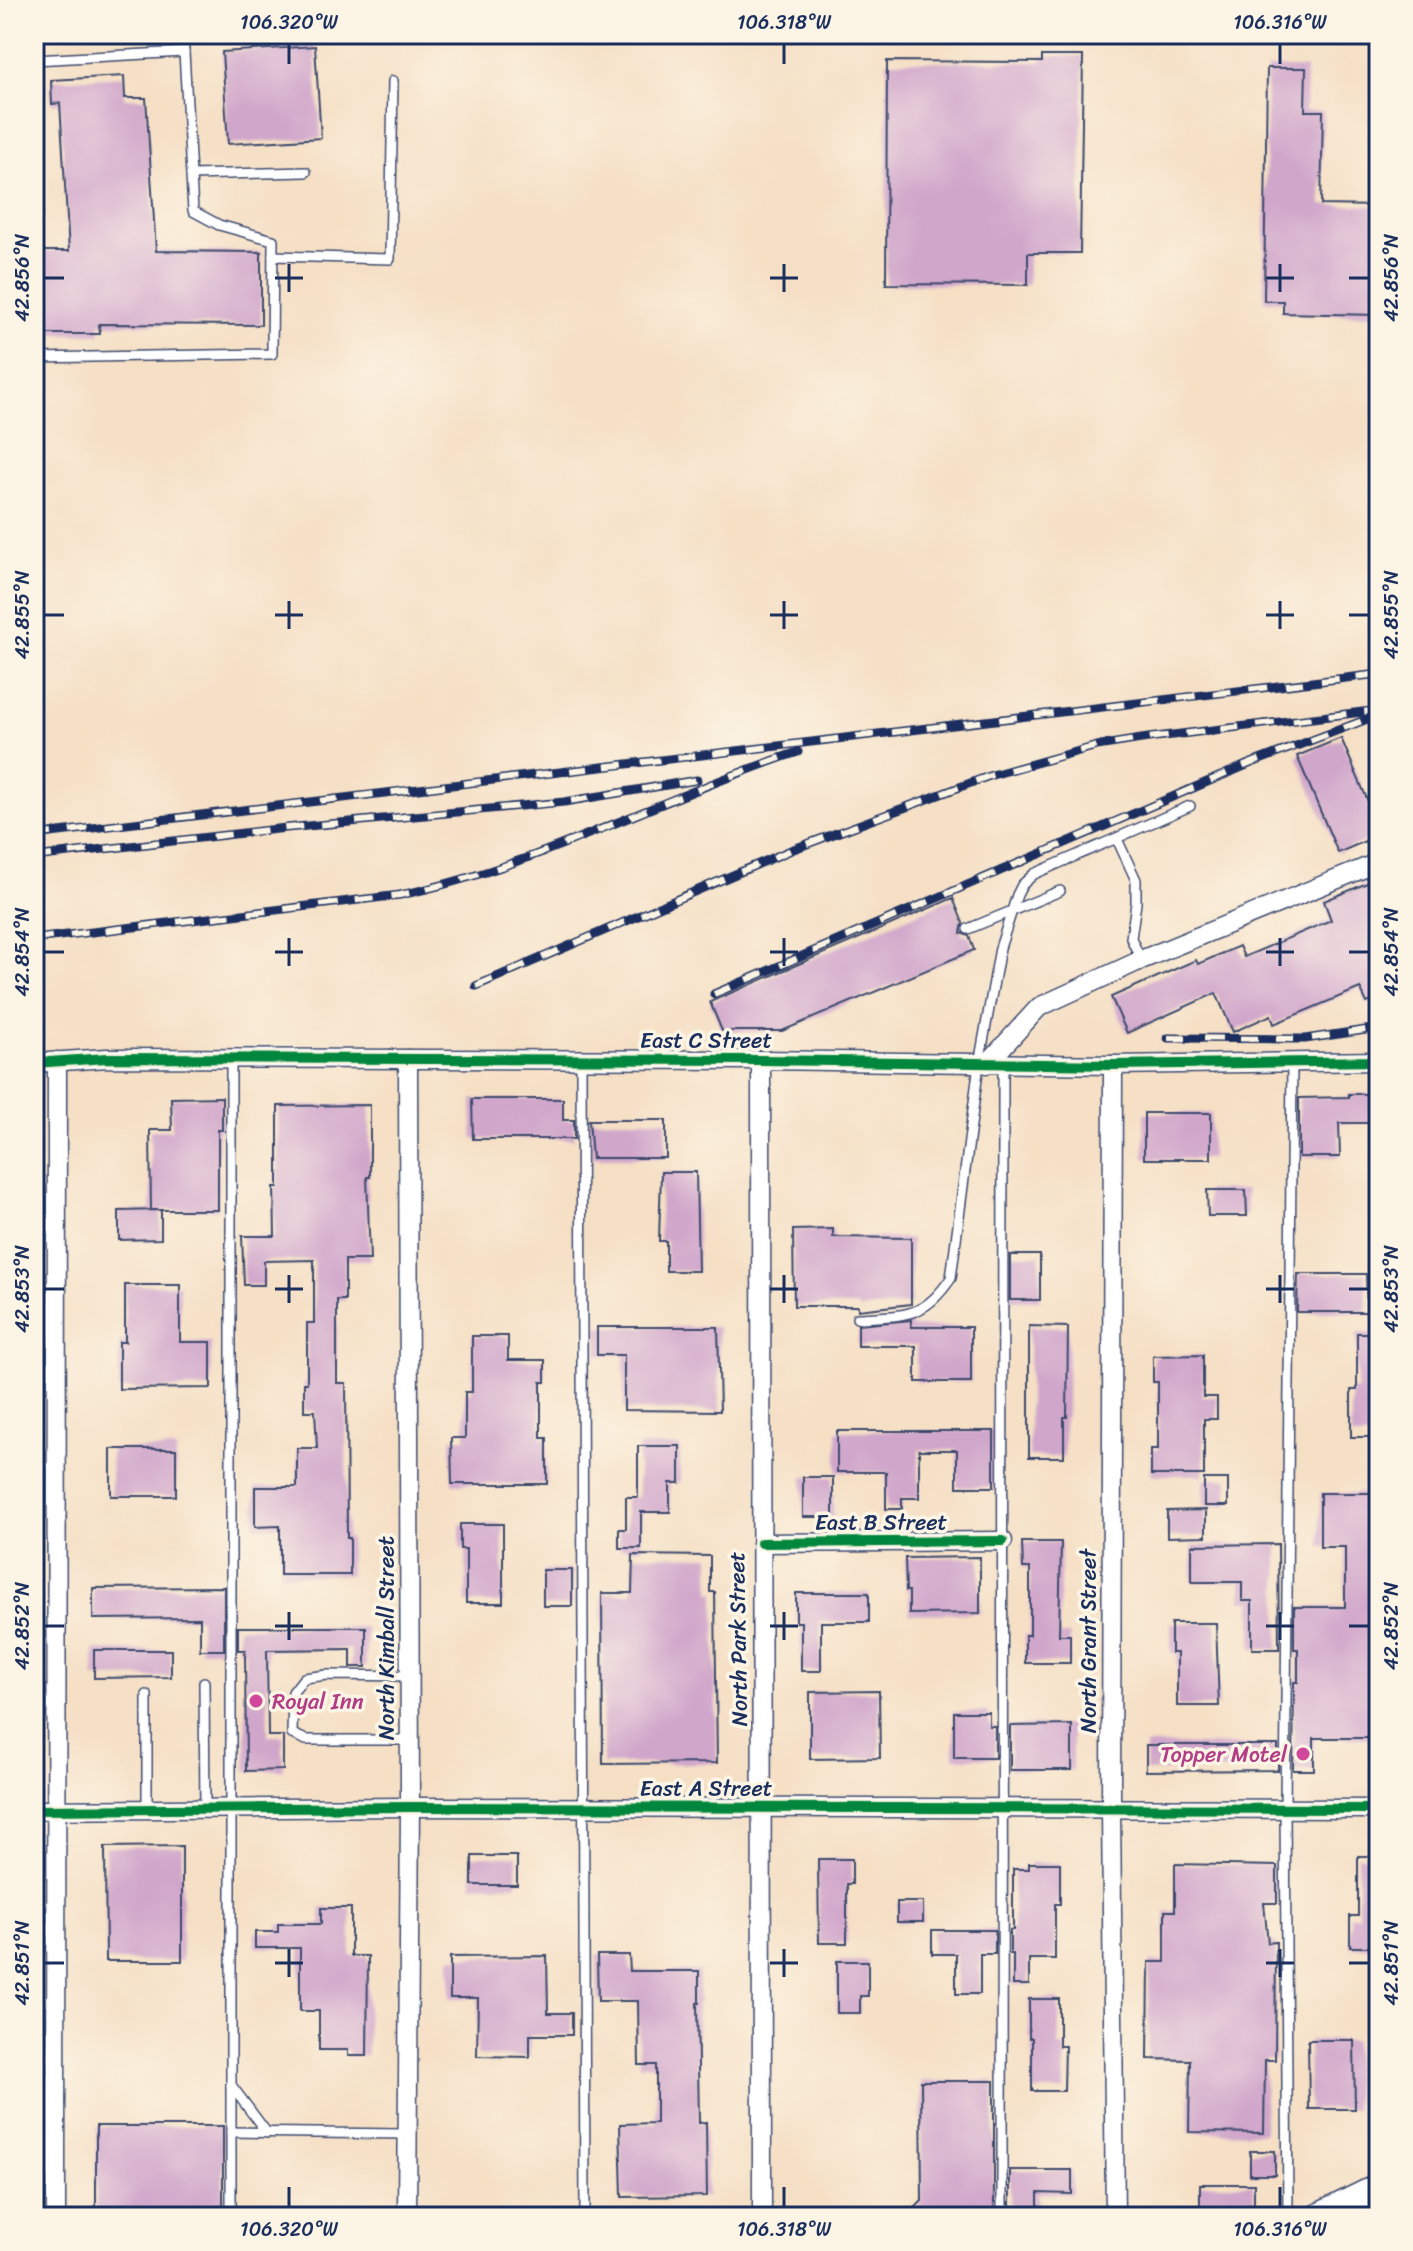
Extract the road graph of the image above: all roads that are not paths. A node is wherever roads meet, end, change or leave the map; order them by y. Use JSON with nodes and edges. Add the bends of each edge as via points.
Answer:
{"nodes":[{"id":1,"x":183,"y":34,"type":"edge"},
{"id":2,"x":184,"y":52,"type":"junction"},
{"id":3,"x":34,"y":54,"type":"edge"},
{"id":4,"x":34,"y":60,"type":"edge"},
{"id":5,"x":393,"y":81,"type":"dead end"},
{"id":6,"x":306,"y":172,"type":"dead end"},
{"id":7,"x":191,"y":175,"type":"junction"},
{"id":8,"x":34,"y":213,"type":"edge"},
{"id":9,"x":273,"y":256,"type":"junction"},
{"id":10,"x":34,"y":358,"type":"edge"},
{"id":11,"x":1190,"y":806,"type":"dead end"},
{"id":12,"x":1117,"y":839,"type":"junction"},
{"id":13,"x":1379,"y":862,"type":"edge"},
{"id":14,"x":1060,"y":891,"type":"dead end"},
{"id":15,"x":1012,"y":912,"type":"junction"},
{"id":16,"x":968,"y":929,"type":"dead end"},
{"id":17,"x":1141,"y":960,"type":"junction"},
{"id":18,"x":231,"y":1058,"type":"junction"},
{"id":19,"x":408,"y":1059,"type":"junction"},
{"id":20,"x":581,"y":1060,"type":"junction"},
{"id":21,"x":761,"y":1060,"type":"junction"},
{"id":22,"x":57,"y":1061,"type":"junction"},
{"id":23,"x":1379,"y":1061,"type":"edge"},
{"id":24,"x":34,"y":1063,"type":"edge"},
{"id":25,"x":1292,"y":1063,"type":"junction"},
{"id":26,"x":990,"y":1064,"type":"junction"},
{"id":27,"x":1113,"y":1065,"type":"junction"},
{"id":28,"x":857,"y":1318,"type":"dead end"},
{"id":29,"x":1003,"y":1541,"type":"junction"},
{"id":30,"x":761,"y":1543,"type":"junction"},
{"id":31,"x":410,"y":1676,"type":"junction"},
{"id":32,"x":204,"y":1682,"type":"dead end"},
{"id":33,"x":147,"y":1695,"type":"dead end"},
{"id":34,"x":410,"y":1740,"type":"junction"},
{"id":35,"x":410,"y":1807,"type":"junction"},
{"id":36,"x":763,"y":1808,"type":"junction"},
{"id":37,"x":1002,"y":1808,"type":"junction"},
{"id":38,"x":582,"y":1809,"type":"junction"},
{"id":39,"x":1111,"y":1809,"type":"junction"},
{"id":40,"x":1285,"y":1809,"type":"junction"},
{"id":41,"x":1379,"y":1809,"type":"edge"},
{"id":42,"x":34,"y":1810,"type":"edge"},
{"id":43,"x":147,"y":1810,"type":"junction"},
{"id":44,"x":231,"y":1810,"type":"junction"},
{"id":45,"x":55,"y":1811,"type":"junction"},
{"id":46,"x":205,"y":1811,"type":"junction"},
{"id":47,"x":34,"y":2080,"type":"edge"},
{"id":48,"x":57,"y":2080,"type":"junction"},
{"id":49,"x":231,"y":2085,"type":"junction"},
{"id":50,"x":231,"y":2132,"type":"junction"},
{"id":51,"x":267,"y":2133,"type":"junction"},
{"id":52,"x":408,"y":2134,"type":"junction"},
{"id":53,"x":1379,"y":2188,"type":"edge"},
{"id":54,"x":56,"y":2217,"type":"edge"},
{"id":55,"x":231,"y":2217,"type":"edge"},
{"id":56,"x":407,"y":2217,"type":"edge"},
{"id":57,"x":585,"y":2217,"type":"edge"},
{"id":58,"x":762,"y":2217,"type":"edge"},
{"id":59,"x":1002,"y":2217,"type":"edge"},
{"id":60,"x":1115,"y":2217,"type":"edge"},
{"id":61,"x":1288,"y":2217,"type":"edge"},
{"id":62,"x":1320,"y":2217,"type":"edge"}],
"edges":[{"from":1,"to":2,"type":"lane"},
{"from":2,"to":4,"type":"lane"},
{"from":2,"to":7,"type":"lane"},
{"from":3,"to":4,"type":"lane"},
{"from":4,"to":8,"type":"lane"},
{"from":5,"to":9,"type":"lane","via":[[390,259]]},
{"from":6,"to":7,"type":"lane"},
{"from":7,"to":9,"type":"lane","via":[[193,211],[219,225],[273,240]]},
{"from":9,"to":10,"type":"lane","via":[[272,354]]},
{"from":11,"to":12,"type":"lane"},
{"from":12,"to":15,"type":"lane","via":[[1034,874],[1022,885]]},
{"from":12,"to":17,"type":"lane","via":[[1136,880],[1131,938]]},
{"from":13,"to":17,"type":"street"},
{"from":14,"to":15,"type":"lane"},
{"from":15,"to":16,"type":"lane"},
{"from":15,"to":26,"type":"lane","via":[[1000,948]]},
{"from":17,"to":26,"type":"street","via":[[1039,1007]]},
{"from":18,"to":19,"type":"street","name":"East C Street"},
{"from":18,"to":22,"type":"street","name":"East C Street"},
{"from":18,"to":44,"type":"lane"},
{"from":19,"to":20,"type":"street","name":"East C Street"},
{"from":19,"to":31,"type":"street","name":"North Kimball Street"},
{"from":20,"to":21,"type":"street","name":"East C Street"},
{"from":20,"to":38,"type":"lane"},
{"from":21,"to":26,"type":"street","name":"East C Street"},
{"from":21,"to":30,"type":"street","name":"North Park Street"},
{"from":22,"to":24,"type":"street","name":"East C Street"},
{"from":22,"to":45,"type":"street"},
{"from":23,"to":25,"type":"street","name":"East C Street"},
{"from":25,"to":27,"type":"street","name":"East C Street"},
{"from":25,"to":40,"type":"lane"},
{"from":26,"to":27,"type":"street","name":"East C Street"},
{"from":26,"to":28,"type":"lane","via":[[951,1278],[938,1298],[912,1315]]},
{"from":26,"to":29,"type":"lane"},
{"from":27,"to":39,"type":"street","name":"North Grant Street"},
{"from":29,"to":30,"type":"street","name":"East B Street"},
{"from":29,"to":37,"type":"lane"},
{"from":30,"to":36,"type":"street","name":"North Park Street"},
{"from":31,"to":34,"type":"street","name":"North Kimball Street"},
{"from":31,"to":34,"type":"lane","via":[[304,1678],[293,1692],[292,1734],[306,1740]]},
{"from":32,"to":46,"type":"lane"},
{"from":33,"to":43,"type":"lane"},
{"from":34,"to":35,"type":"street","name":"North Kimball Street"},
{"from":35,"to":38,"type":"street","name":"East A Street"},
{"from":35,"to":44,"type":"street","name":"East A Street"},
{"from":35,"to":52,"type":"street","name":"North Kimball Street"},
{"from":36,"to":37,"type":"street","name":"East A Street"},
{"from":36,"to":38,"type":"street","name":"East A Street"},
{"from":36,"to":58,"type":"street","name":"North Park Street"},
{"from":37,"to":39,"type":"street","name":"East A Street"},
{"from":37,"to":59,"type":"lane"},
{"from":38,"to":57,"type":"lane"},
{"from":39,"to":40,"type":"street","name":"East A Street"},
{"from":39,"to":60,"type":"street","name":"North Grant Street"},
{"from":40,"to":41,"type":"street","name":"East A Street"},
{"from":40,"to":61,"type":"lane"},
{"from":42,"to":45,"type":"street","name":"East A Street"},
{"from":43,"to":45,"type":"street","name":"East A Street"},
{"from":43,"to":46,"type":"street","name":"East A Street"},
{"from":44,"to":46,"type":"street","name":"East A Street"},
{"from":44,"to":49,"type":"lane"},
{"from":45,"to":48,"type":"street"},
{"from":47,"to":48,"type":"lane"},
{"from":48,"to":54,"type":"street"},
{"from":49,"to":50,"type":"lane"},
{"from":49,"to":51,"type":"lane"},
{"from":50,"to":51,"type":"lane"},
{"from":50,"to":55,"type":"lane"},
{"from":51,"to":52,"type":"lane"},
{"from":52,"to":56,"type":"street","name":"North Kimball Street"},
{"from":53,"to":62,"type":"main road"}]}
